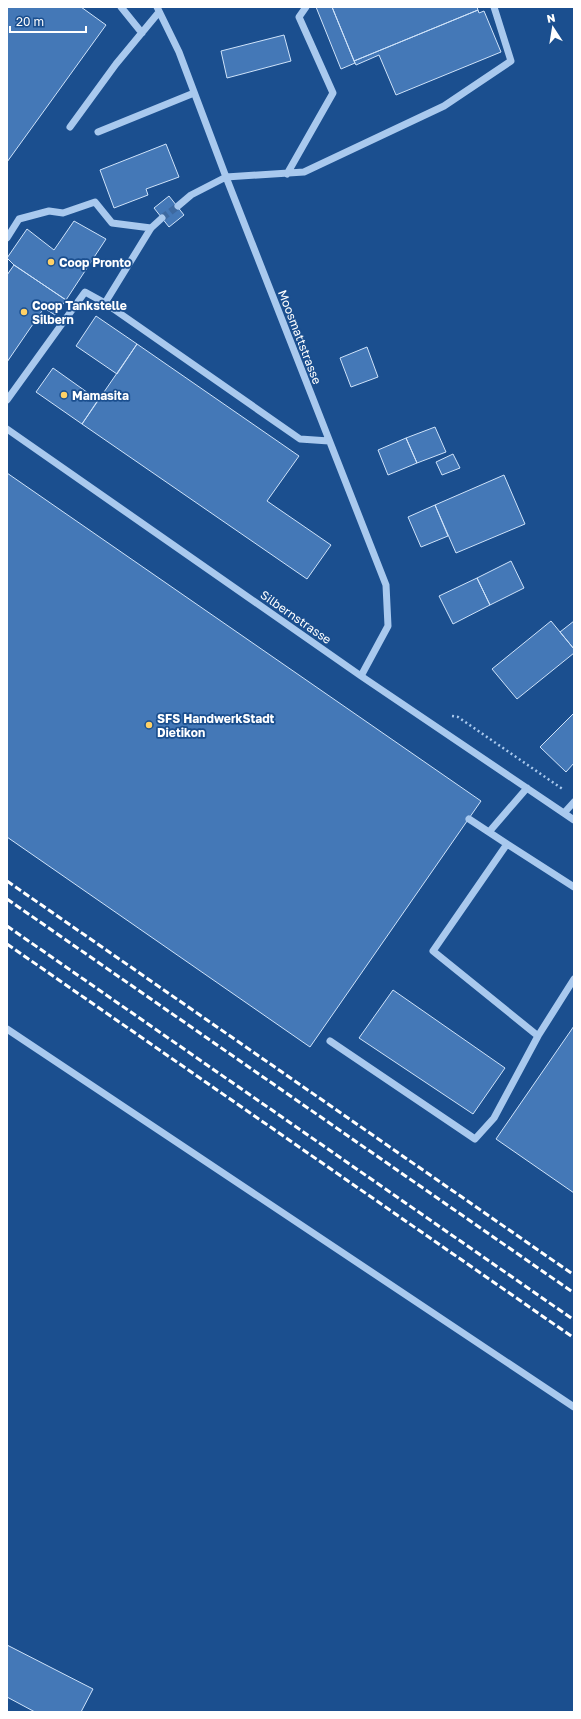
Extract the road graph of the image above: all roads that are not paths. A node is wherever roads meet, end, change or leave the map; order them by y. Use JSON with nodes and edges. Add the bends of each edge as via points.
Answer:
{"nodes":[{"id":1,"x":121,"y":7,"type":"edge"},
{"id":2,"x":306,"y":7,"type":"edge"},
{"id":3,"x":494,"y":7,"type":"edge"},
{"id":4,"x":158,"y":9,"type":"edge"},
{"id":5,"x":142,"y":33,"type":"junction"},
{"id":6,"x":194,"y":93,"type":"junction"},
{"id":7,"x":70,"y":127,"type":"dead end"},
{"id":8,"x":98,"y":132,"type":"dead end"},
{"id":9,"x":287,"y":174,"type":"junction"},
{"id":10,"x":226,"y":177,"type":"junction"},
{"id":11,"x":178,"y":206,"type":"tunnel mouth"},
{"id":12,"x":162,"y":218,"type":"tunnel mouth"},
{"id":13,"x":151,"y":228,"type":"junction"},
{"id":14,"x":7,"y":238,"type":"edge"},
{"id":15,"x":105,"y":303,"type":"junction"},
{"id":16,"x":7,"y":400,"type":"edge"},
{"id":17,"x":7,"y":430,"type":"edge"},
{"id":18,"x":329,"y":441,"type":"junction"},
{"id":19,"x":361,"y":676,"type":"junction"},
{"id":20,"x":526,"y":788,"type":"junction"},
{"id":21,"x":574,"y":802,"type":"edge"},
{"id":22,"x":564,"y":813,"type":"junction"},
{"id":23,"x":469,"y":819,"type":"dead end"},
{"id":24,"x":574,"y":820,"type":"edge"},
{"id":25,"x":489,"y":832,"type":"junction"},
{"id":26,"x":506,"y":844,"type":"junction"},
{"id":27,"x":574,"y":887,"type":"edge"},
{"id":28,"x":574,"y":979,"type":"edge"},
{"id":29,"x":7,"y":1029,"type":"edge"},
{"id":30,"x":538,"y":1036,"type":"junction"},
{"id":31,"x":330,"y":1041,"type":"dead end"},
{"id":32,"x":574,"y":1407,"type":"edge"}],
"edges":[{"from":1,"to":5,"type":"street"},
{"from":2,"to":9,"type":"street","via":[[299,17],[333,93]]},
{"from":3,"to":9,"type":"street","via":[[511,61],[444,106],[304,172]]},
{"from":4,"to":5,"type":"street"},
{"from":4,"to":6,"type":"street","name":"Moosmattstrasse"},
{"from":5,"to":7,"type":"street"},
{"from":6,"to":8,"type":"street"},
{"from":6,"to":10,"type":"street","name":"Moosmattstrasse"},
{"from":9,"to":10,"type":"street"},
{"from":10,"to":11,"type":"street","via":[[191,195]]},
{"from":10,"to":18,"type":"street","name":"Moosmattstrasse"},
{"from":12,"to":13,"type":"street"},
{"from":13,"to":14,"type":"street","via":[[112,223],[95,202],[64,213],[49,211],[19,219]]},
{"from":13,"to":15,"type":"street"},
{"from":15,"to":16,"type":"street","via":[[85,292]]},
{"from":15,"to":18,"type":"street","via":[[300,439]]},
{"from":17,"to":19,"type":"street","name":"Silbernstrasse"},
{"from":18,"to":19,"type":"street","name":"Moosmattstrasse","via":[[386,585],[388,626]]},
{"from":19,"to":20,"type":"street","name":"Silbernstrasse"},
{"from":20,"to":22,"type":"street","name":"Silbernstrasse"},
{"from":20,"to":25,"type":"street"},
{"from":21,"to":22,"type":"street"},
{"from":22,"to":24,"type":"street","name":"Silbernstrasse"},
{"from":23,"to":25,"type":"street"},
{"from":25,"to":26,"type":"street"},
{"from":26,"to":27,"type":"street"},
{"from":26,"to":30,"type":"street","via":[[433,951]]},
{"from":28,"to":30,"type":"street"},
{"from":29,"to":32,"type":"street"},
{"from":30,"to":31,"type":"street","via":[[494,1118],[475,1139]]}]}
